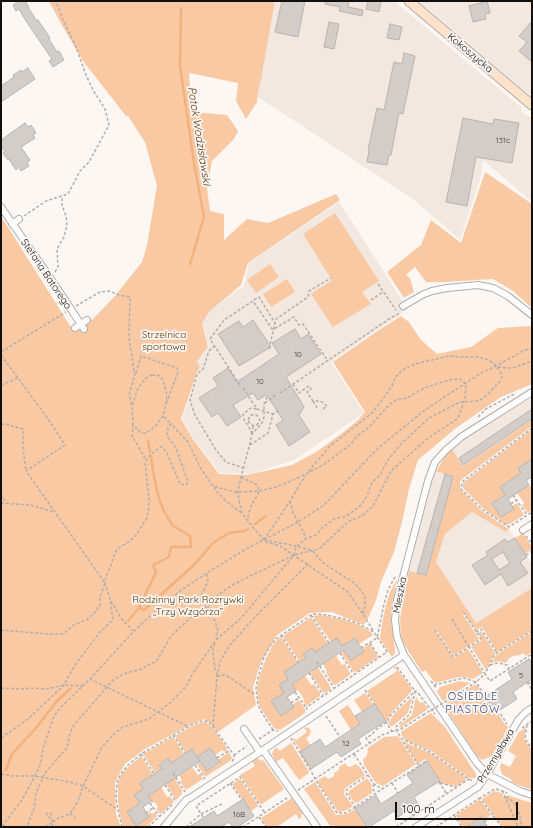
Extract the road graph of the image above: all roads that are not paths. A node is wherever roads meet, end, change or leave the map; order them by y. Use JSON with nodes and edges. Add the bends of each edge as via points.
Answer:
{"nodes":[{"id":1,"x":409,"y":1,"type":"edge"},
{"id":2,"x":532,"y":105,"type":"edge"},
{"id":3,"x":1,"y":207,"type":"edge"},
{"id":4,"x":20,"y":219,"type":"road end"},
{"id":5,"x":12,"y":224,"type":"junction"},
{"id":6,"x":403,"y":309,"type":"road end"},
{"id":7,"x":532,"y":315,"type":"edge"},
{"id":8,"x":87,"y":320,"type":"dead end"},
{"id":9,"x":532,"y":392,"type":"edge"},
{"id":10,"x":532,"y":524,"type":"edge"},
{"id":11,"x":523,"y":530,"type":"dead end"},
{"id":12,"x":404,"y":655,"type":"junction"},
{"id":13,"x":532,"y":708,"type":"edge"},
{"id":14,"x":244,"y":729,"type":"dead end"},
{"id":15,"x":261,"y":751,"type":"junction"},
{"id":16,"x":487,"y":774,"type":"junction"},
{"id":17,"x":532,"y":795,"type":"edge"},
{"id":18,"x":418,"y":826,"type":"edge"},
{"id":19,"x":164,"y":827,"type":"edge"},
{"id":20,"x":317,"y":827,"type":"edge"}],
"edges":[{"from":1,"to":2,"type":"street","name":"Kokoszycka"},
{"from":3,"to":5,"type":"street","name":"Stefana Batorego"},
{"from":4,"to":5,"type":"street"},
{"from":5,"to":8,"type":"street","name":"Stefana Batorego","via":[[51,279],[80,327]]},
{"from":6,"to":7,"type":"street","via":[[432,291],[478,285],[493,288],[508,296]]},
{"from":9,"to":12,"type":"street","name":"Mieszka","via":[[461,437],[435,462],[397,600],[397,638]]},
{"from":10,"to":11,"type":"street"},
{"from":12,"to":15,"type":"street"},
{"from":12,"to":16,"type":"street","name":"Mieszka"},
{"from":13,"to":16,"type":"street","name":"Przemysława","via":[[519,719]]},
{"from":14,"to":15,"type":"street"},
{"from":15,"to":19,"type":"street","via":[[187,800]]},
{"from":15,"to":20,"type":"street"},
{"from":16,"to":17,"type":"street","name":"Mieszka"},
{"from":16,"to":18,"type":"street","name":"Przemysława","via":[[478,787]]}]}
